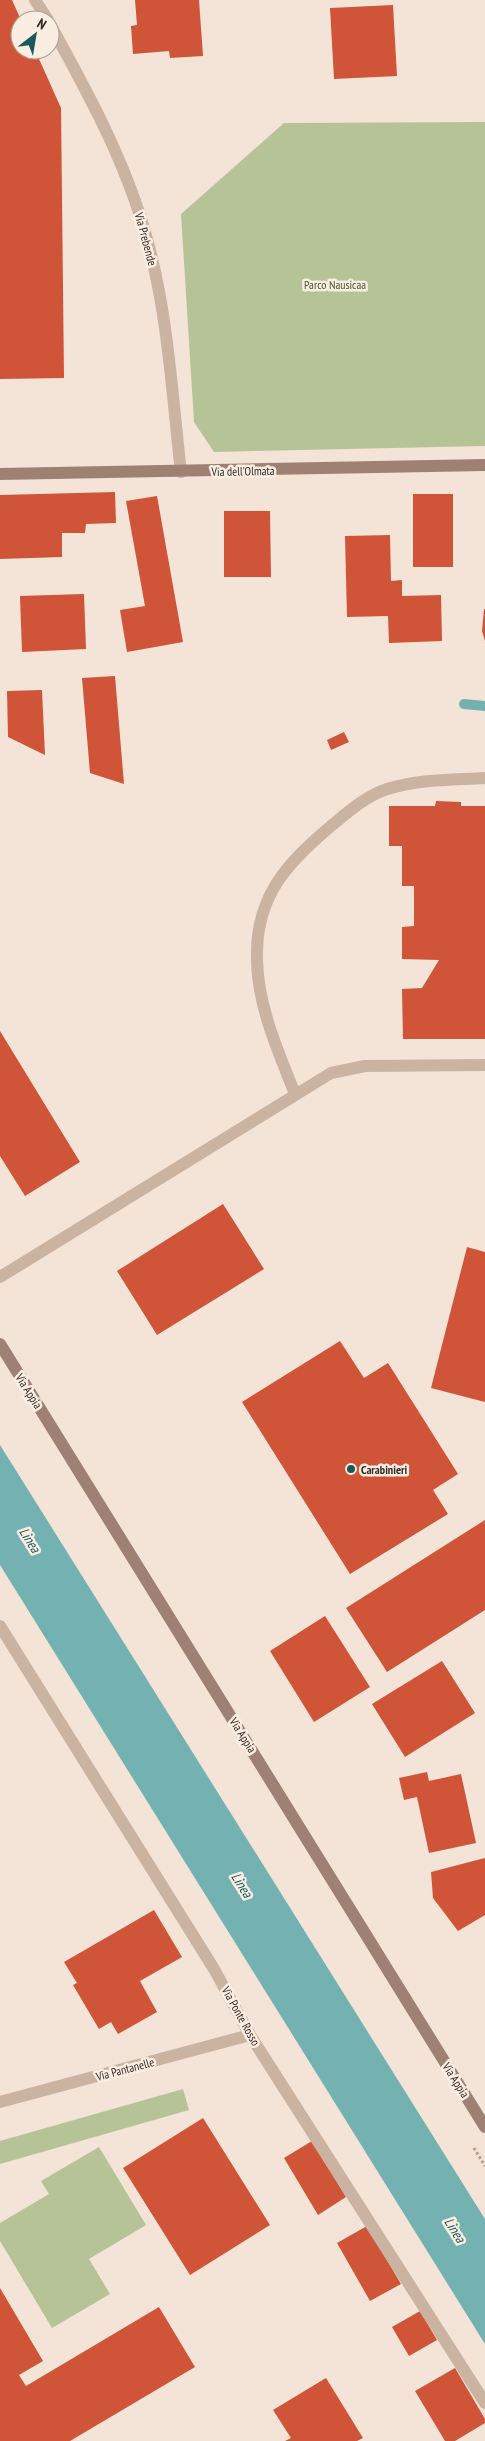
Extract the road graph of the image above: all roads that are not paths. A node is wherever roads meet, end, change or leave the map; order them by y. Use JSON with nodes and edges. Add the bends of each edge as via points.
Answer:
{"nodes":[{"id":1,"x":60,"y":43,"type":"edge"},
{"id":2,"x":485,"y":466,"type":"edge"},
{"id":3,"x":181,"y":472,"type":"junction"},
{"id":4,"x":0,"y":474,"type":"edge"},
{"id":5,"x":485,"y":778,"type":"edge"},
{"id":6,"x":485,"y":1065,"type":"edge"},
{"id":7,"x":295,"y":1094,"type":"junction"},
{"id":8,"x":0,"y":1277,"type":"edge"},
{"id":9,"x":0,"y":1344,"type":"edge"},
{"id":10,"x":0,"y":1626,"type":"edge"},
{"id":11,"x":250,"y":2035,"type":"junction"},
{"id":12,"x":0,"y":2102,"type":"edge"},
{"id":13,"x":485,"y":2127,"type":"edge"},
{"id":14,"x":485,"y":2403,"type":"edge"}],
"edges":[{"from":1,"to":3,"type":"street","name":"Via Prebende","via":[[104,126],[142,222],[159,292]]},
{"from":2,"to":3,"type":"main road","name":"Via dell'Olmata"},
{"from":3,"to":4,"type":"main road","name":"Via dell'Olmata"},
{"from":5,"to":7,"type":"street","via":[[422,781],[384,790],[347,812],[297,855],[282,874],[270,894],[261,921],[257,960],[266,1018]]},
{"from":6,"to":7,"type":"street","via":[[356,1068],[331,1073]]},
{"from":7,"to":8,"type":"street"},
{"from":9,"to":13,"type":"main road","name":"Via Appia"},
{"from":10,"to":11,"type":"street","name":"Via Ponte Rosso","via":[[214,1969]]},
{"from":11,"to":12,"type":"street","name":"Via Pantanelle"},
{"from":11,"to":14,"type":"street","name":"Via Ponte Rosso"}]}
